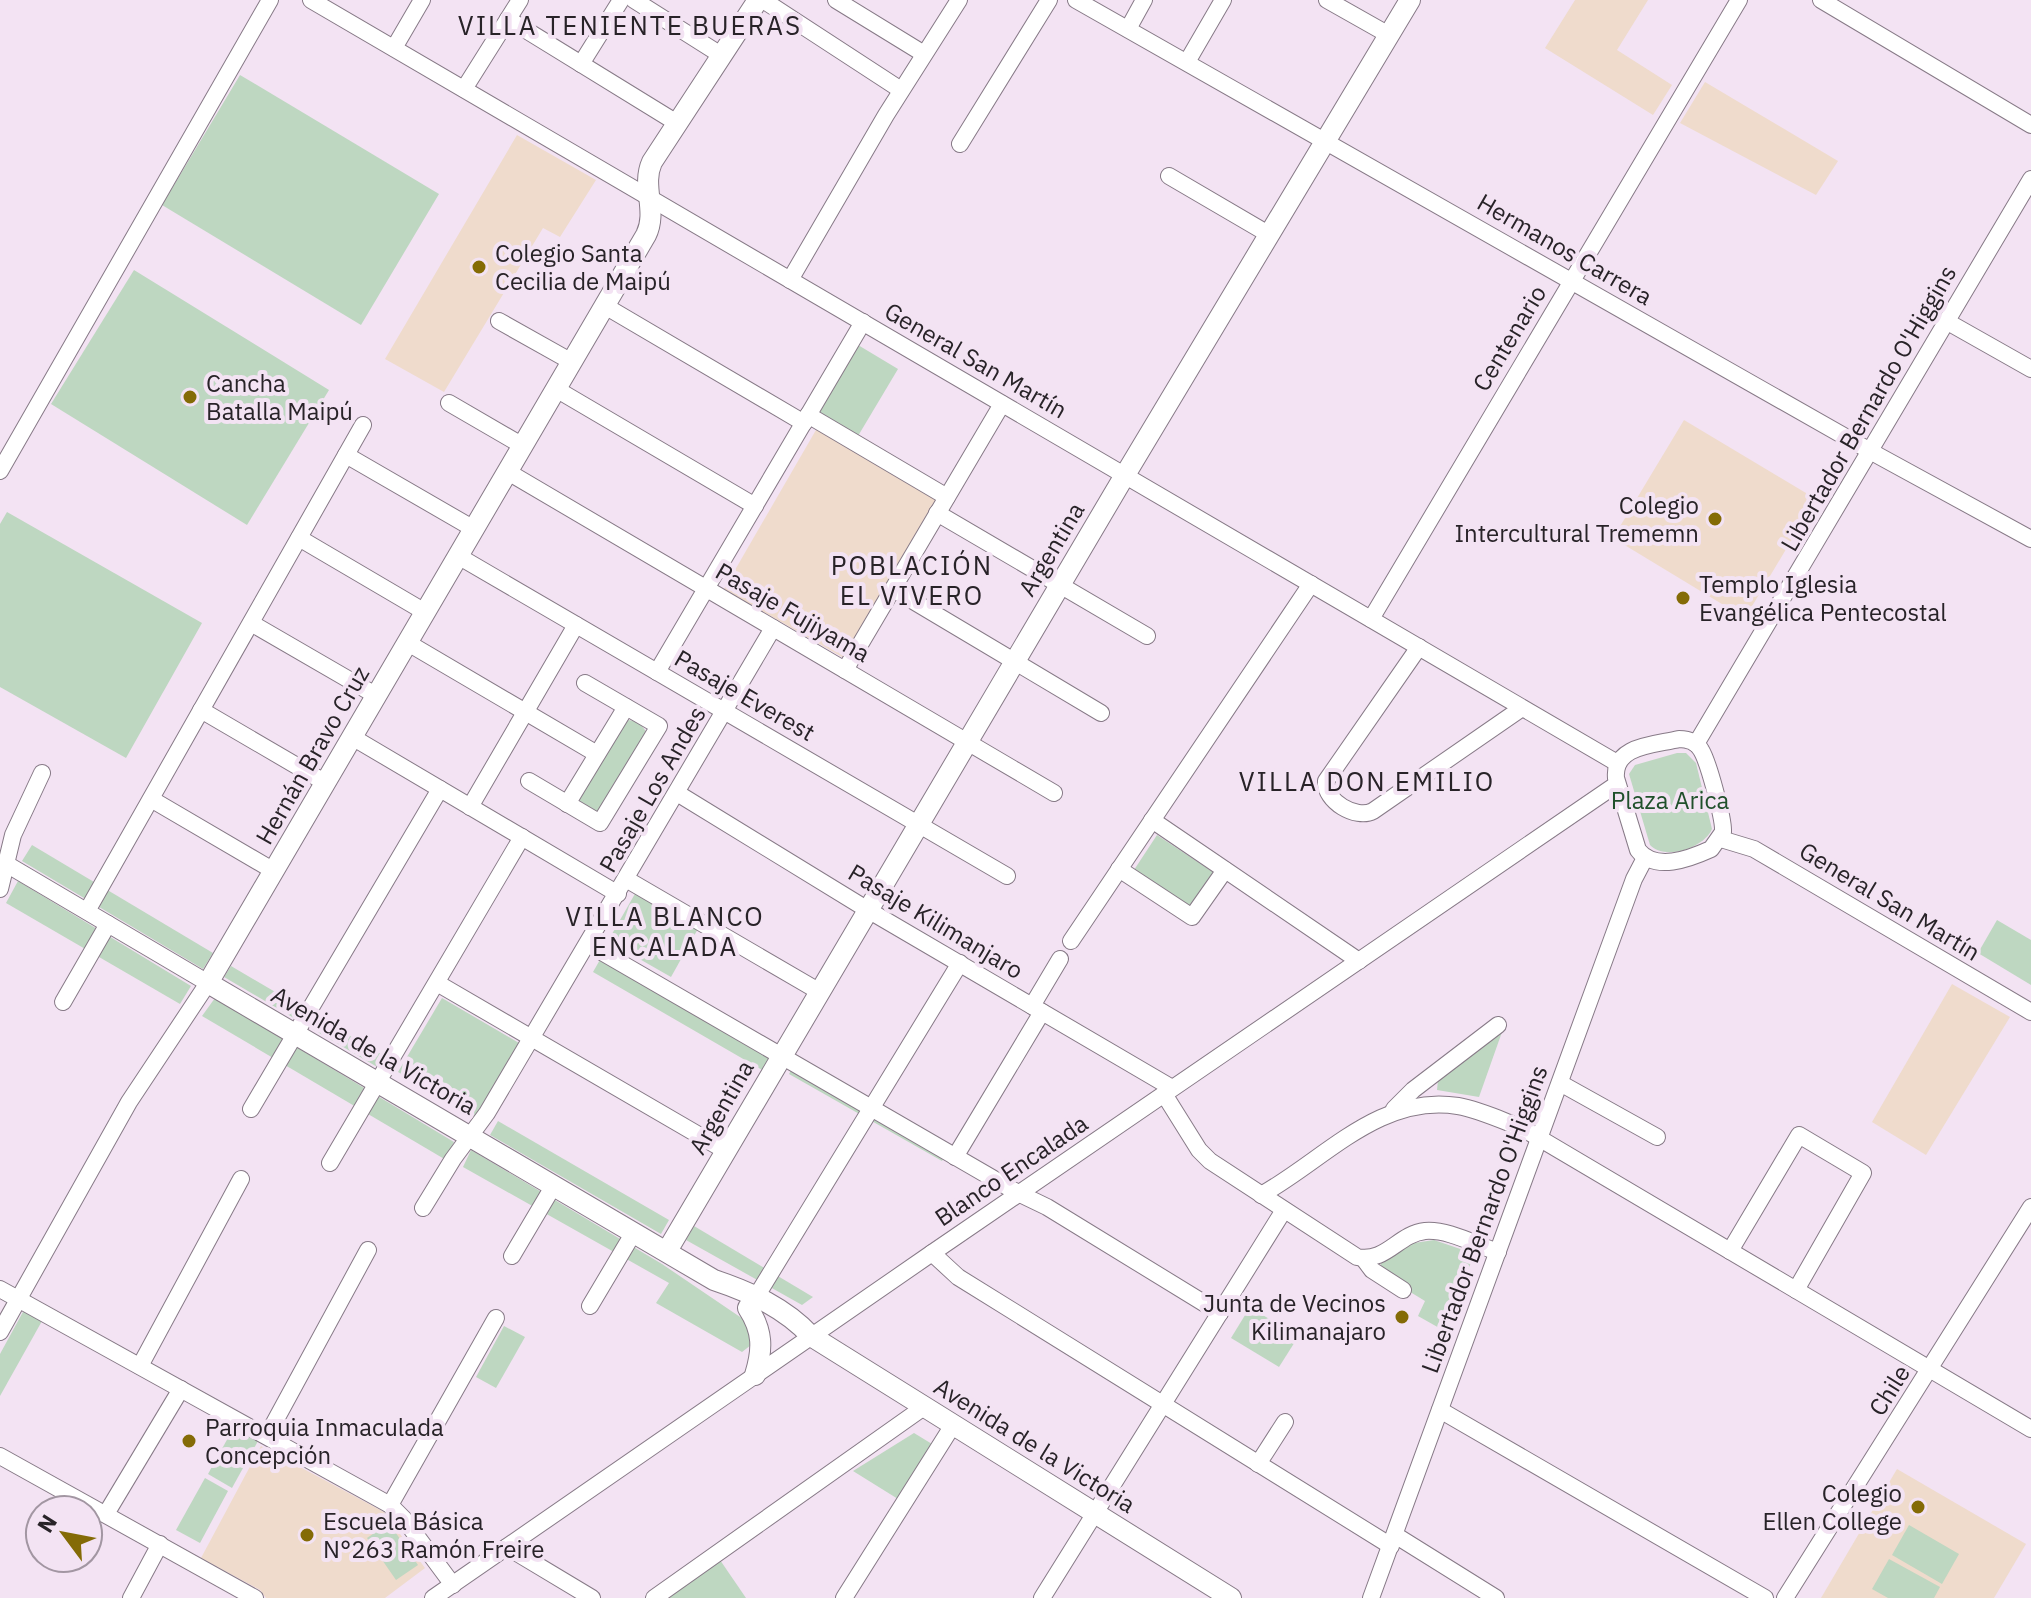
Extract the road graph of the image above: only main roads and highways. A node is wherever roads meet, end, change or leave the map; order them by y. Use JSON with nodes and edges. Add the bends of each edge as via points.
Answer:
{"nodes":[{"id":1,"x":760,"y":0,"type":"edge"},
{"id":2,"x":1410,"y":0,"type":"edge"},
{"id":3,"x":208,"y":983,"type":"joint"},
{"id":4,"x":667,"y":1251,"type":"junction"},
{"id":5,"x":752,"y":1302,"type":"junction"},
{"id":6,"x":755,"y":1375,"type":"road end"},
{"id":7,"x":1231,"y":1598,"type":"edge"}],
"edges":[{"from":1,"to":3,"type":"main road","name":"Hernán Bravo Cruz","via":[[649,168],[649,230]]},
{"from":2,"to":4,"type":"main road","name":"Argentina"},
{"from":3,"to":4,"type":"main road","name":"Avenida de la Victoria"},
{"from":4,"to":5,"type":"main road","name":"Avenida de la Victoria"},
{"from":5,"to":6,"type":"main road","via":[[761,1335]]},
{"from":5,"to":7,"type":"main road","name":"Avenida de la Victoria","via":[[785,1328],[811,1336]]}]}
